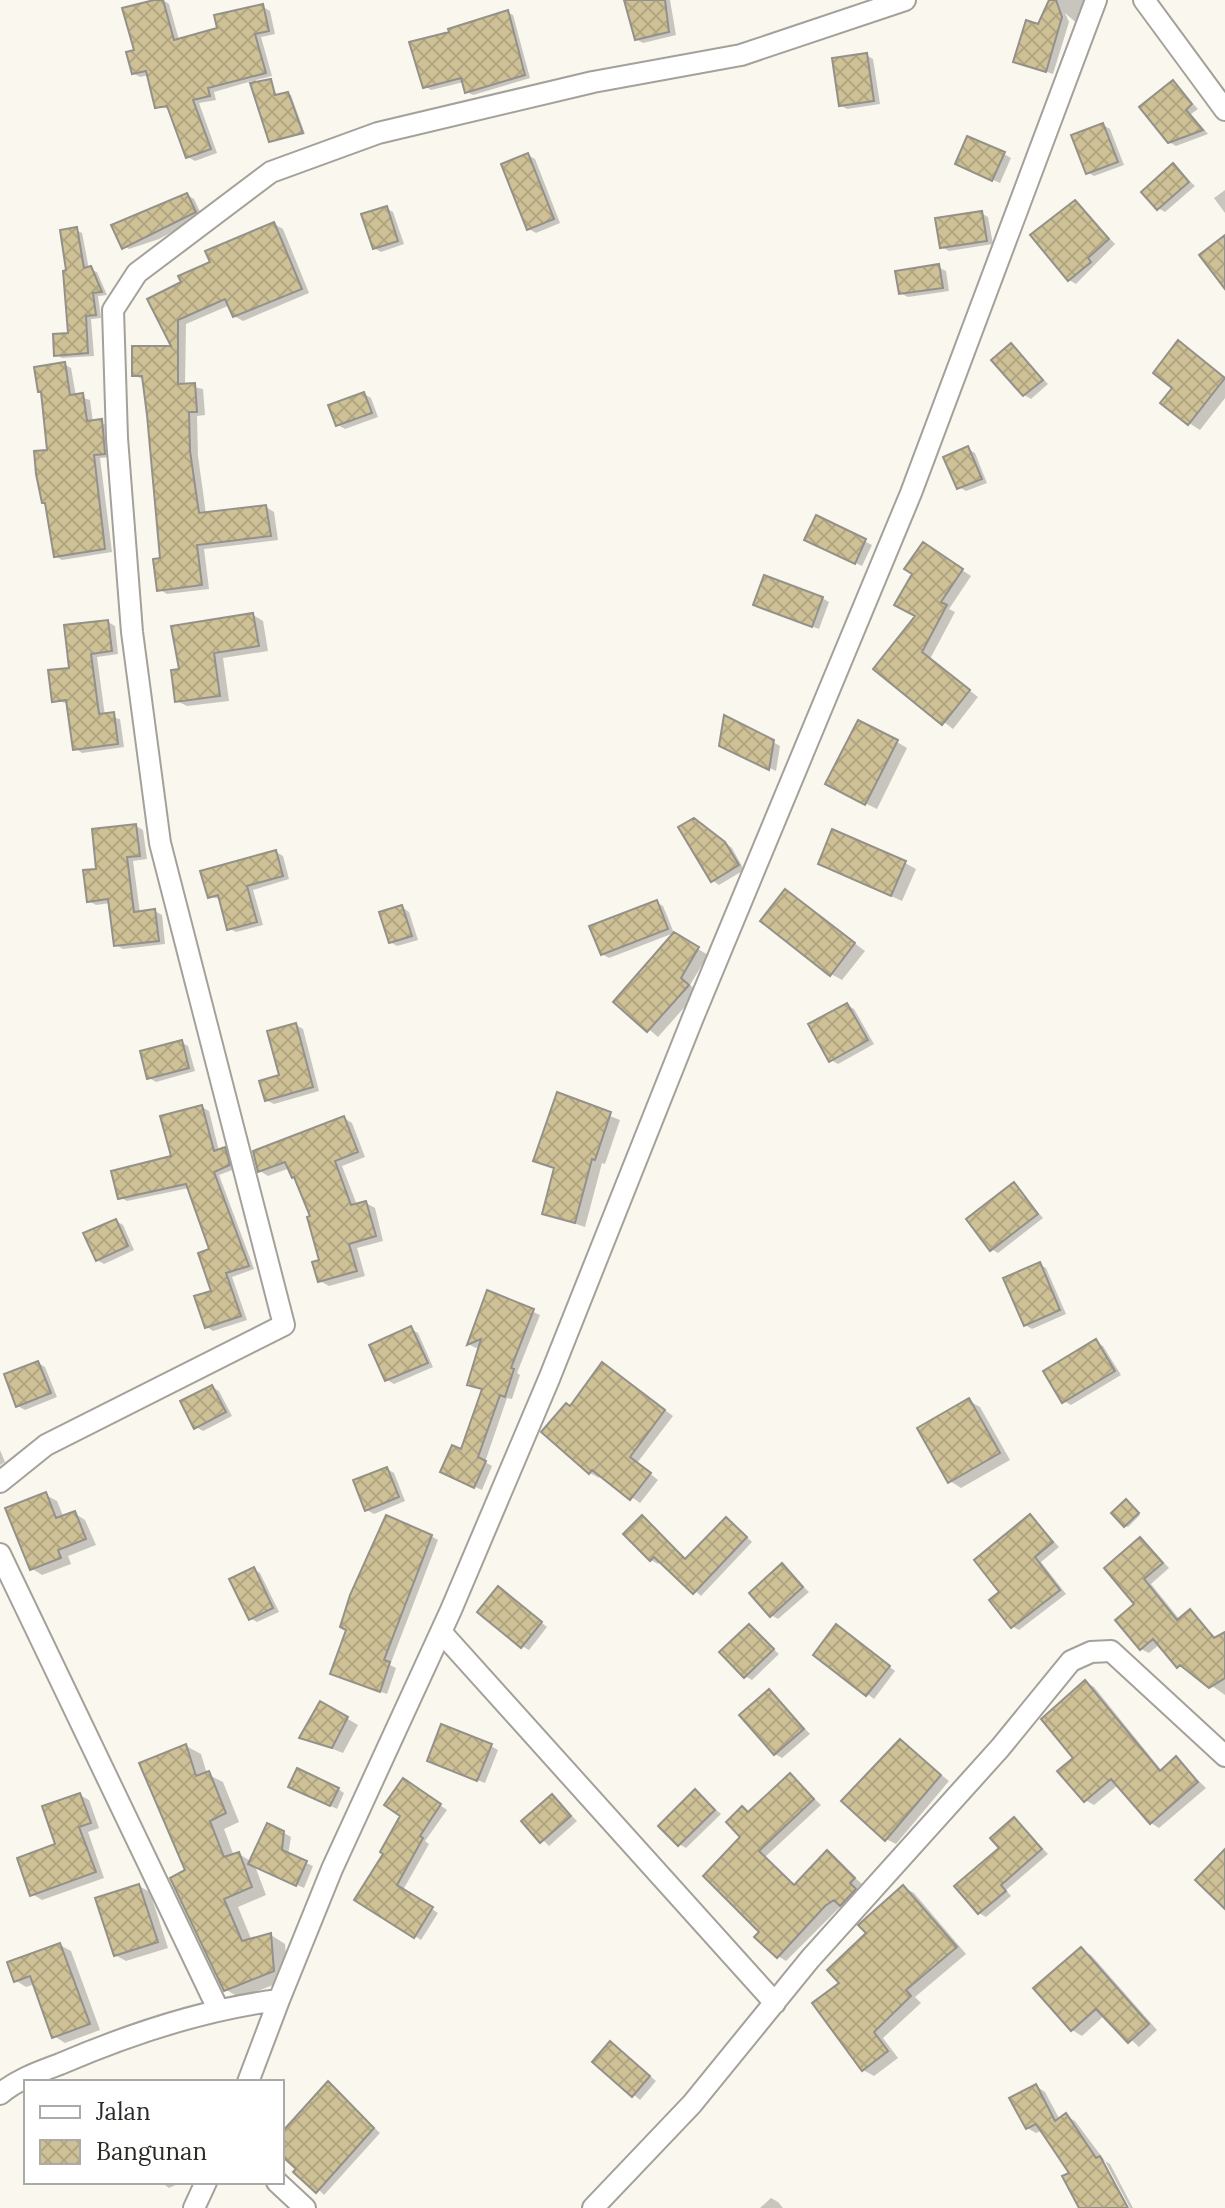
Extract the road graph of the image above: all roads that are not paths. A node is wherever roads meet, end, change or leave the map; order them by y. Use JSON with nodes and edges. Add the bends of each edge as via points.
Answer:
{"nodes":[{"id":1,"x":1096,"y":0,"type":"edge"},
{"id":2,"x":1144,"y":0,"type":"edge"},
{"id":3,"x":900,"y":1,"type":"edge"},
{"id":4,"x":1225,"y":110,"type":"edge"},
{"id":5,"x":0,"y":1482,"type":"edge"},
{"id":6,"x":0,"y":1554,"type":"edge"},
{"id":7,"x":441,"y":1632,"type":"junction"},
{"id":8,"x":1225,"y":1756,"type":"edge"},
{"id":9,"x":279,"y":2000,"type":"junction"},
{"id":10,"x":775,"y":2003,"type":"junction"},
{"id":11,"x":218,"y":2009,"type":"junction"},
{"id":12,"x":249,"y":2080,"type":"edge"},
{"id":13,"x":0,"y":2094,"type":"edge"},
{"id":14,"x":205,"y":2184,"type":"edge"},
{"id":15,"x":279,"y":2184,"type":"edge"},
{"id":16,"x":194,"y":2208,"type":"edge"},
{"id":17,"x":305,"y":2208,"type":"edge"},
{"id":18,"x":593,"y":2208,"type":"edge"}],
"edges":[{"from":1,"to":7,"type":"street","via":[[911,493]]},
{"from":2,"to":4,"type":"street"},
{"from":3,"to":5,"type":"street","via":[[741,55],[593,82],[378,133],[271,172],[149,263],[124,288],[113,310],[117,438],[132,632],[160,843],[284,1325],[46,1445]]},
{"from":6,"to":11,"type":"street"},
{"from":7,"to":9,"type":"street","via":[[332,1869]]},
{"from":7,"to":10,"type":"street"},
{"from":8,"to":10,"type":"street","via":[[1111,1651],[1071,1661]]},
{"from":9,"to":11,"type":"street"},
{"from":9,"to":12,"type":"street"},
{"from":10,"to":18,"type":"street","via":[[692,2104]]},
{"from":11,"to":13,"type":"street","via":[[87,2052]]},
{"from":14,"to":16,"type":"street"},
{"from":15,"to":17,"type":"street"}]}
